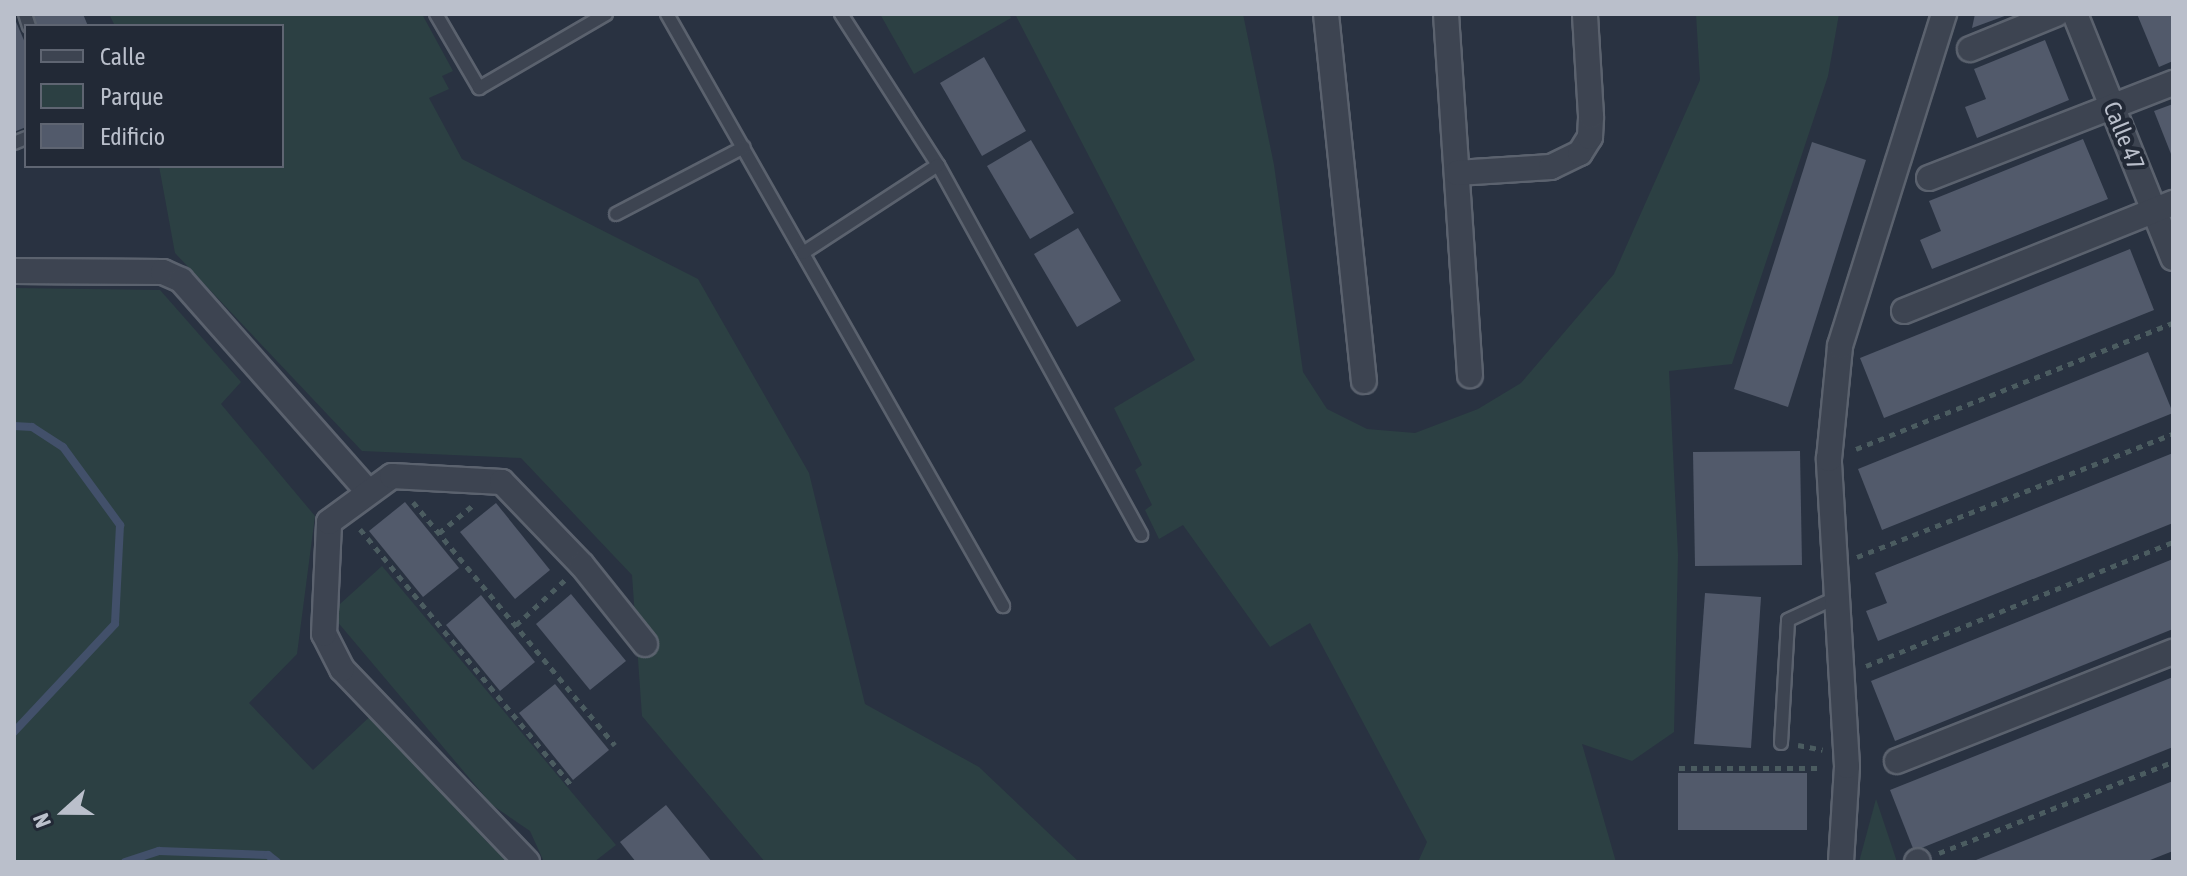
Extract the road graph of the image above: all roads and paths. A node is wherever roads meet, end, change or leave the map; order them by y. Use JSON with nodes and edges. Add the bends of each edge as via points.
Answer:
{"nodes":[{"id":1,"x":436,"y":14,"type":"edge"},
{"id":2,"x":667,"y":14,"type":"edge"},
{"id":3,"x":841,"y":14,"type":"edge"},
{"id":4,"x":1326,"y":14,"type":"edge"},
{"id":5,"x":1446,"y":14,"type":"edge"},
{"id":6,"x":1585,"y":14,"type":"edge"},
{"id":7,"x":1944,"y":14,"type":"edge"},
{"id":8,"x":2056,"y":14,"type":"edge"},
{"id":9,"x":2075,"y":14,"type":"edge"},
{"id":10,"x":599,"y":15,"type":"edge"},
{"id":11,"x":1970,"y":49,"type":"dead end"},
{"id":12,"x":2173,"y":83,"type":"edge"},
{"id":13,"x":2112,"y":109,"type":"junction"},
{"id":14,"x":744,"y":147,"type":"junction"},
{"id":15,"x":938,"y":165,"type":"junction"},
{"id":16,"x":1457,"y":173,"type":"junction"},
{"id":17,"x":1929,"y":178,"type":"dead end"},
{"id":18,"x":2163,"y":207,"type":"edge"},
{"id":19,"x":616,"y":214,"type":"dead end"},
{"id":20,"x":803,"y":253,"type":"junction"},
{"id":21,"x":2173,"y":258,"type":"edge"},
{"id":22,"x":14,"y":271,"type":"edge"},
{"id":23,"x":1904,"y":311,"type":"dead end"},
{"id":24,"x":2173,"y":323,"type":"edge"},
{"id":25,"x":1470,"y":375,"type":"dead end"},
{"id":26,"x":1364,"y":381,"type":"dead end"},
{"id":27,"x":2173,"y":434,"type":"edge"},
{"id":28,"x":1829,"y":459,"type":"junction"},
{"id":29,"x":392,"y":476,"type":"junction"},
{"id":30,"x":368,"y":491,"type":"junction"},
{"id":31,"x":344,"y":510,"type":"junction"},
{"id":32,"x":1141,"y":535,"type":"dead end"},
{"id":33,"x":2173,"y":542,"type":"edge"},
{"id":34,"x":582,"y":565,"type":"junction"},
{"id":35,"x":1832,"y":567,"type":"junction"},
{"id":36,"x":1833,"y":599,"type":"junction"},
{"id":37,"x":1003,"y":606,"type":"dead end"},
{"id":38,"x":516,"y":625,"type":"junction"},
{"id":39,"x":645,"y":644,"type":"dead end"},
{"id":40,"x":2173,"y":652,"type":"edge"},
{"id":41,"x":1840,"y":677,"type":"junction"},
{"id":42,"x":1781,"y":743,"type":"joint"},
{"id":43,"x":615,"y":745,"type":"dead end"},
{"id":44,"x":1897,"y":761,"type":"dead end"},
{"id":45,"x":2173,"y":762,"type":"edge"},
{"id":46,"x":1679,"y":768,"type":"dead end"},
{"id":47,"x":572,"y":786,"type":"dead end"},
{"id":48,"x":527,"y":862,"type":"edge"},
{"id":49,"x":1841,"y":862,"type":"edge"},
{"id":50,"x":1917,"y":862,"type":"edge"}],
"edges":[{"from":1,"to":10,"type":"lane","via":[[479,88]]},
{"from":2,"to":14,"type":"lane"},
{"from":3,"to":15,"type":"lane"},
{"from":4,"to":26,"type":"street"},
{"from":5,"to":16,"type":"street"},
{"from":6,"to":16,"type":"street","via":[[1591,116],[1590,137],[1580,153],[1551,167]]},
{"from":7,"to":28,"type":"street","via":[[1840,346]]},
{"from":8,"to":11,"type":"street"},
{"from":9,"to":13,"type":"street","name":"Calle 47"},
{"from":12,"to":13,"type":"street"},
{"from":13,"to":17,"type":"street"},
{"from":13,"to":18,"type":"street","name":"Calle 47"},
{"from":14,"to":19,"type":"lane"},
{"from":14,"to":20,"type":"lane"},
{"from":15,"to":20,"type":"lane"},
{"from":15,"to":32,"type":"lane"},
{"from":16,"to":25,"type":"street"},
{"from":18,"to":21,"type":"street","name":"Calle 47"},
{"from":18,"to":23,"type":"street"},
{"from":20,"to":37,"type":"lane"},
{"from":22,"to":30,"type":"street","via":[[163,272],[181,280]]},
{"from":24,"to":28,"type":"path"},
{"from":27,"to":35,"type":"path"},
{"from":28,"to":35,"type":"street"},
{"from":29,"to":30,"type":"street"},
{"from":29,"to":34,"type":"street","via":[[502,482]]},
{"from":29,"to":38,"type":"path"},
{"from":30,"to":31,"type":"street"},
{"from":31,"to":47,"type":"path"},
{"from":31,"to":48,"type":"street","via":[[329,522],[324,585],[324,634],[342,669]]},
{"from":33,"to":41,"type":"path"},
{"from":34,"to":38,"type":"path"},
{"from":34,"to":39,"type":"street"},
{"from":35,"to":36,"type":"street"},
{"from":36,"to":41,"type":"street"},
{"from":36,"to":42,"type":"lane","via":[[1788,620]]},
{"from":38,"to":43,"type":"path"},
{"from":40,"to":44,"type":"street"},
{"from":41,"to":49,"type":"street","via":[[1847,766]]},
{"from":42,"to":46,"type":"path","via":[[1823,749],[1821,769]]},
{"from":45,"to":50,"type":"path"}]}
